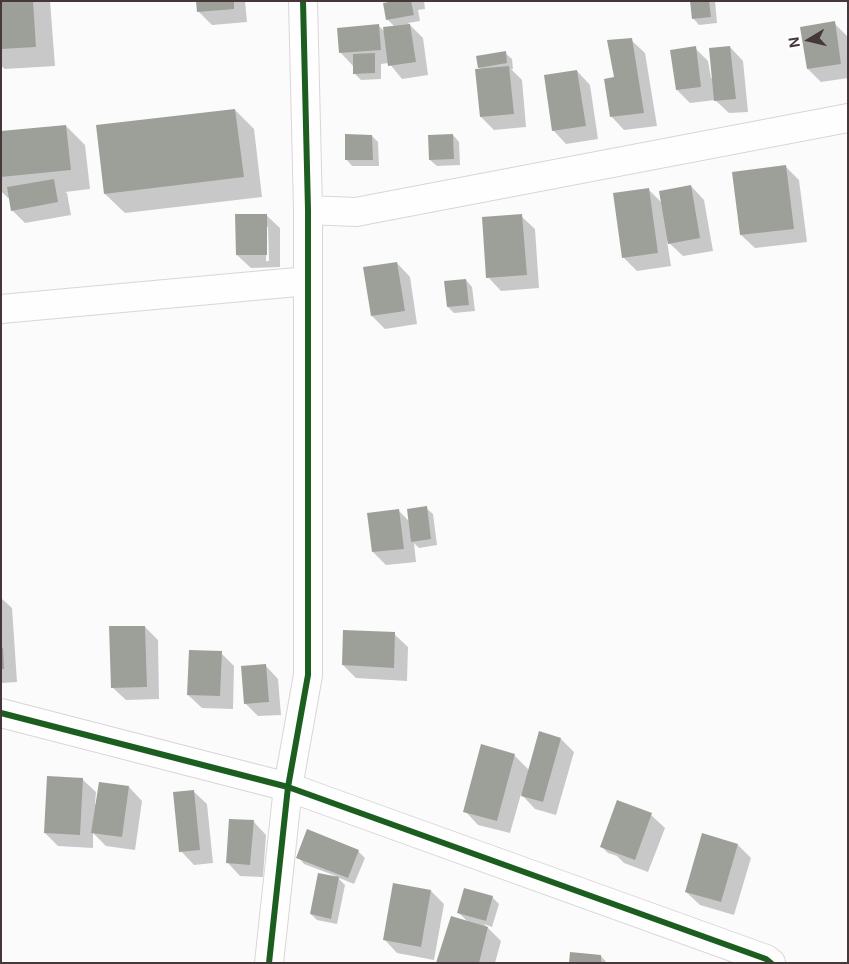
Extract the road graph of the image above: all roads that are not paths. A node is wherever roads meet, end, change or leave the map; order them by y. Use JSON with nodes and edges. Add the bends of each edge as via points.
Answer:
{"nodes":[{"id":1,"x":302,"y":1,"type":"edge"},
{"id":2,"x":848,"y":118,"type":"edge"},
{"id":3,"x":308,"y":210,"type":"junction"},
{"id":4,"x":308,"y":281,"type":"junction"},
{"id":5,"x":1,"y":309,"type":"edge"},
{"id":6,"x":1,"y":713,"type":"edge"},
{"id":7,"x":288,"y":787,"type":"junction"},
{"id":8,"x":270,"y":963,"type":"edge"},
{"id":9,"x":771,"y":963,"type":"edge"}],
"edges":[{"from":1,"to":3,"type":"street"},
{"from":2,"to":3,"type":"street","via":[[356,212]]},
{"from":3,"to":4,"type":"street"},
{"from":4,"to":5,"type":"street"},
{"from":4,"to":7,"type":"street","via":[[308,675]]},
{"from":6,"to":7,"type":"street"},
{"from":7,"to":8,"type":"street"},
{"from":7,"to":9,"type":"street"}]}
